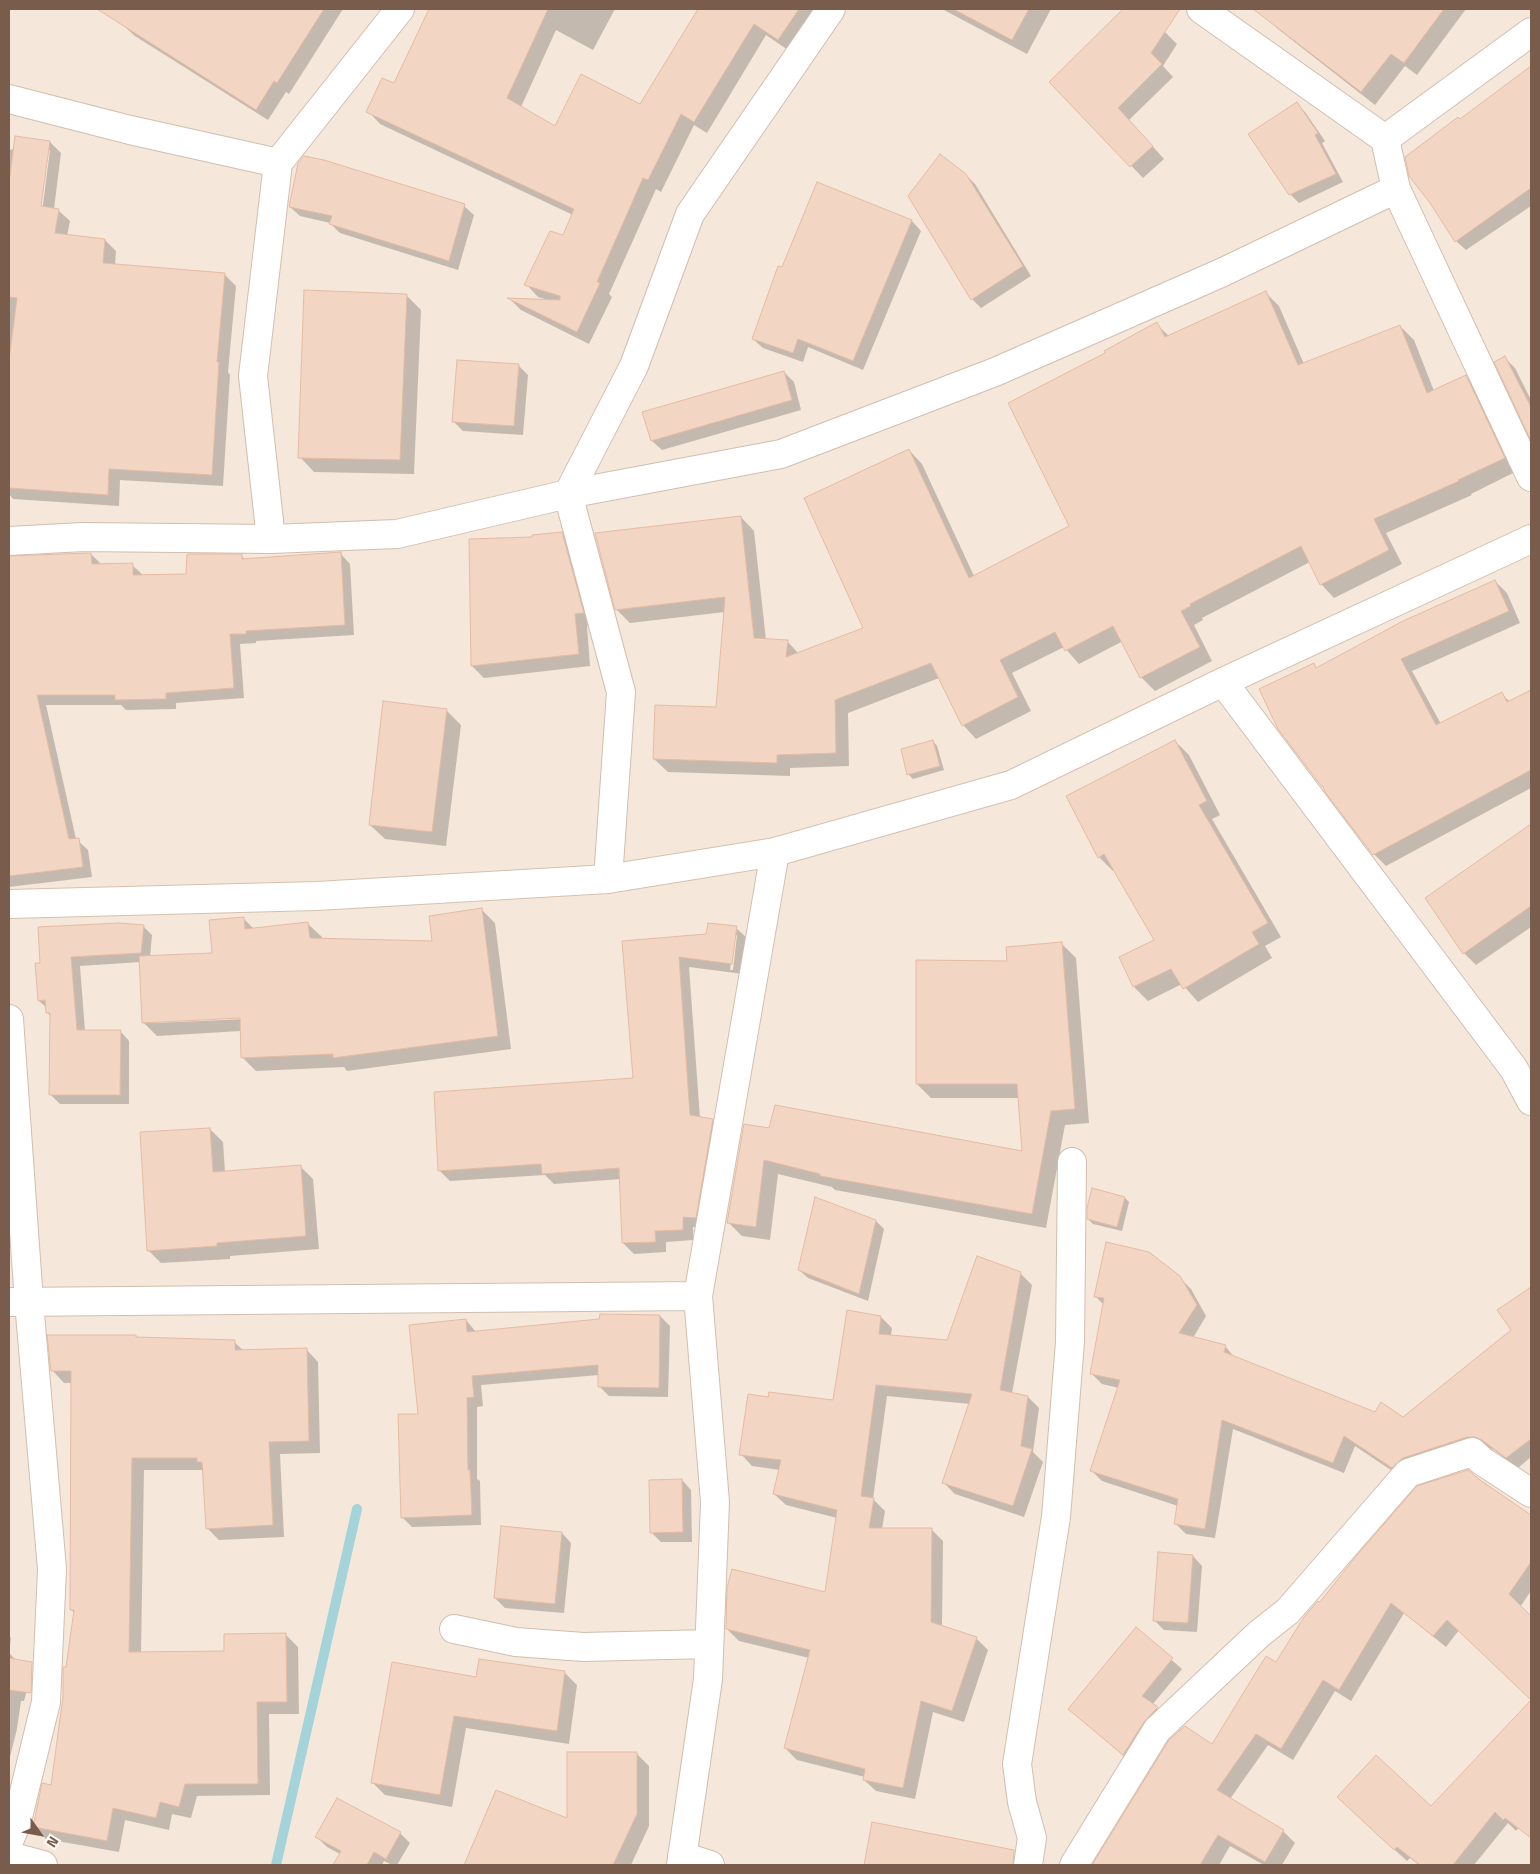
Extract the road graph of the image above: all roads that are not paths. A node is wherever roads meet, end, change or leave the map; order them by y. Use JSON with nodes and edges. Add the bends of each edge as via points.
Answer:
{"nodes":[{"id":1,"x":400,"y":9,"type":"edge"},
{"id":2,"x":831,"y":9,"type":"edge"},
{"id":3,"x":1202,"y":9,"type":"edge"},
{"id":4,"x":1531,"y":32,"type":"edge"},
{"id":5,"x":9,"y":99,"type":"edge"},
{"id":6,"x":1385,"y":139,"type":"junction"},
{"id":7,"x":278,"y":163,"type":"junction"},
{"id":8,"x":1396,"y":189,"type":"junction"},
{"id":9,"x":1531,"y":477,"type":"edge"},
{"id":10,"x":568,"y":494,"type":"junction"},
{"id":11,"x":271,"y":539,"type":"junction"},
{"id":12,"x":1531,"y":539,"type":"edge"},
{"id":13,"x":9,"y":541,"type":"edge"},
{"id":14,"x":1223,"y":682,"type":"junction"},
{"id":15,"x":775,"y":852,"type":"junction"},
{"id":16,"x":608,"y":879,"type":"junction"},
{"id":17,"x":9,"y":904,"type":"edge"},
{"id":18,"x":9,"y":1019,"type":"edge"},
{"id":19,"x":1523,"y":1064,"type":"edge"},
{"id":20,"x":1531,"y":1101,"type":"edge"},
{"id":21,"x":1072,"y":1162,"type":"dead end"},
{"id":22,"x":698,"y":1296,"type":"junction"},
{"id":23,"x":19,"y":1302,"type":"edge"},
{"id":24,"x":1531,"y":1493,"type":"edge"},
{"id":25,"x":454,"y":1629,"type":"dead end"},
{"id":26,"x":709,"y":1644,"type":"junction"},
{"id":27,"x":9,"y":1841,"type":"edge"},
{"id":28,"x":9,"y":1856,"type":"edge"},
{"id":29,"x":682,"y":1861,"type":"edge"},
{"id":30,"x":43,"y":1865,"type":"edge"},
{"id":31,"x":710,"y":1865,"type":"edge"},
{"id":32,"x":1028,"y":1865,"type":"edge"},
{"id":33,"x":1074,"y":1865,"type":"edge"}],
"edges":[{"from":1,"to":7,"type":"street"},
{"from":2,"to":10,"type":"street","via":[[690,214],[634,366]]},
{"from":3,"to":6,"type":"street"},
{"from":4,"to":6,"type":"street"},
{"from":5,"to":7,"type":"street"},
{"from":6,"to":8,"type":"street"},
{"from":7,"to":11,"type":"street","via":[[254,376]]},
{"from":8,"to":9,"type":"street"},
{"from":8,"to":10,"type":"street","via":[[1221,273],[995,372],[781,454]]},
{"from":10,"to":11,"type":"street","via":[[397,534]]},
{"from":10,"to":16,"type":"street","via":[[621,692]]},
{"from":11,"to":13,"type":"street","via":[[83,537]]},
{"from":12,"to":14,"type":"street"},
{"from":14,"to":15,"type":"street","via":[[1011,785]]},
{"from":14,"to":19,"type":"street"},
{"from":15,"to":16,"type":"street"},
{"from":15,"to":22,"type":"street"},
{"from":16,"to":17,"type":"street","via":[[317,896]]},
{"from":18,"to":23,"type":"street"},
{"from":19,"to":20,"type":"street"},
{"from":21,"to":32,"type":"street","via":[[1070,1342],[1056,1517],[1017,1764],[1022,1802],[1032,1838]]},
{"from":22,"to":23,"type":"street"},
{"from":22,"to":26,"type":"street","via":[[715,1502]]},
{"from":23,"to":27,"type":"street","via":[[52,1569],[46,1702],[16,1825]]},
{"from":24,"to":33,"type":"street","via":[[1472,1452],[1408,1472],[1288,1611],[1157,1730]]},
{"from":25,"to":26,"type":"street","via":[[516,1642],[583,1647]]},
{"from":26,"to":29,"type":"street","via":[[708,1679]]},
{"from":28,"to":30,"type":"street"},
{"from":29,"to":31,"type":"street"}]}
